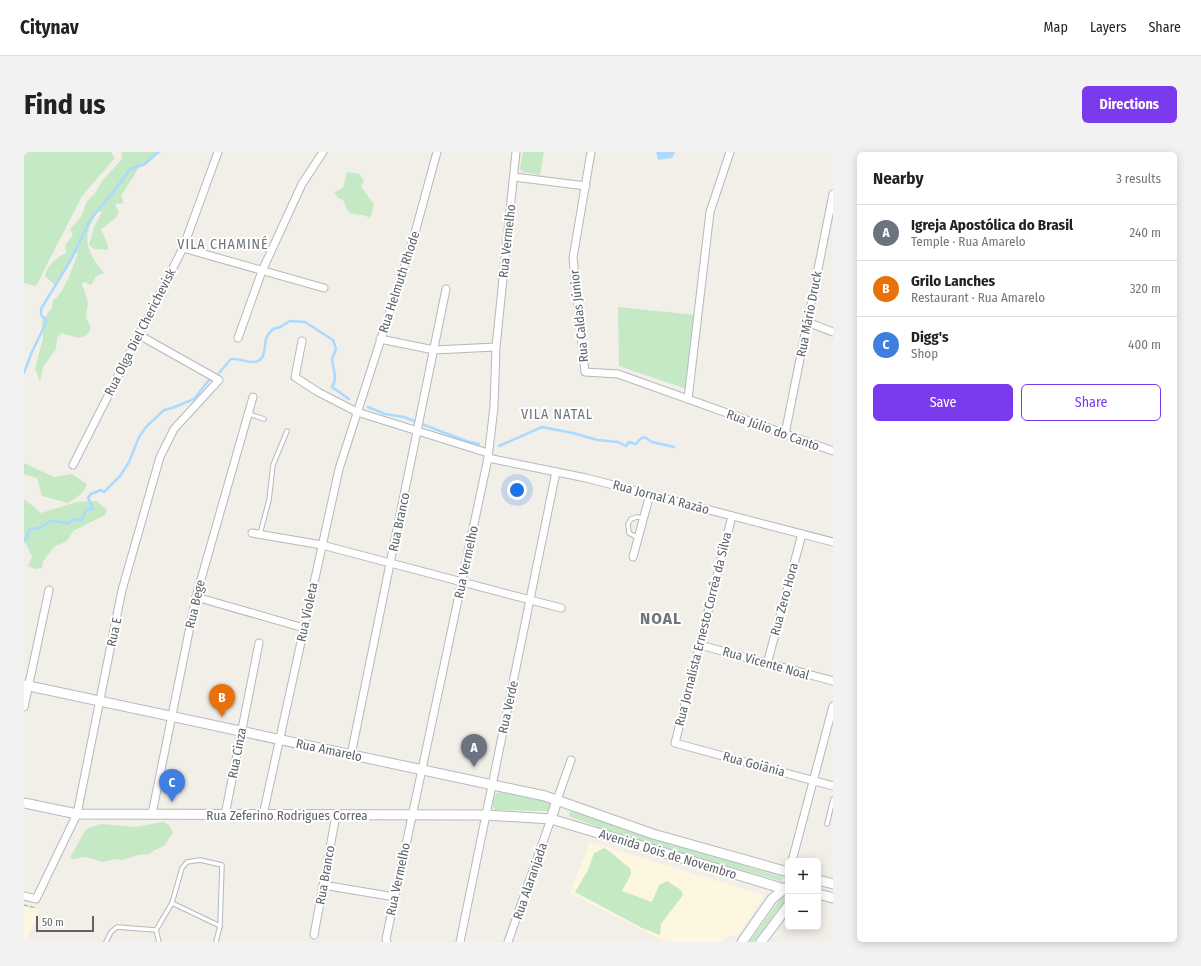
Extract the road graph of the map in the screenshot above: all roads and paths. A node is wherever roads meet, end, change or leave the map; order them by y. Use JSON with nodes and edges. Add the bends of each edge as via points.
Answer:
{"nodes":[{"id":1,"x":218,"y":152,"type":"edge"},
{"id":2,"x":323,"y":152,"type":"edge"},
{"id":3,"x":437,"y":152,"type":"edge"},
{"id":4,"x":516,"y":152,"type":"edge"},
{"id":5,"x":591,"y":152,"type":"edge"},
{"id":6,"x":730,"y":152,"type":"edge"},
{"id":7,"x":514,"y":177,"type":"junction"},
{"id":8,"x":586,"y":186,"type":"junction"},
{"id":9,"x":833,"y":194,"type":"edge"},
{"id":10,"x":831,"y":214,"type":"edge"},
{"id":11,"x":183,"y":248,"type":"junction"},
{"id":12,"x":262,"y":271,"type":"junction"},
{"id":13,"x":324,"y":288,"type":"dead end"},
{"id":14,"x":446,"y":289,"type":"dead end"},
{"id":15,"x":807,"y":322,"type":"junction"},
{"id":16,"x":833,"y":332,"type":"edge"},
{"id":17,"x":139,"y":335,"type":"junction"},
{"id":18,"x":238,"y":338,"type":"dead end"},
{"id":19,"x":380,"y":339,"type":"junction"},
{"id":20,"x":302,"y":341,"type":"dead end"},
{"id":21,"x":496,"y":347,"type":"junction"},
{"id":22,"x":434,"y":350,"type":"junction"},
{"id":23,"x":254,"y":397,"type":"dead end"},
{"id":24,"x":688,"y":399,"type":"junction"},
{"id":25,"x":713,"y":408,"type":"joint"},
{"id":26,"x":357,"y":412,"type":"junction"},
{"id":27,"x":248,"y":414,"type":"junction"},
{"id":28,"x":264,"y":419,"type":"dead end"},
{"id":29,"x":287,"y":431,"type":"dead end"},
{"id":30,"x":417,"y":431,"type":"junction"},
{"id":31,"x":785,"y":434,"type":"junction"},
{"id":32,"x":833,"y":451,"type":"edge"},
{"id":33,"x":488,"y":455,"type":"junction"},
{"id":34,"x":73,"y":465,"type":"dead end"},
{"id":35,"x":556,"y":472,"type":"junction"},
{"id":36,"x":650,"y":494,"type":"junction"},
{"id":37,"x":732,"y":516,"type":"junction"},
{"id":38,"x":644,"y":518,"type":"junction"},
{"id":39,"x":252,"y":533,"type":"dead end"},
{"id":40,"x":260,"y":534,"type":"junction"},
{"id":41,"x":802,"y":534,"type":"junction"},
{"id":42,"x":639,"y":538,"type":"junction"},
{"id":43,"x":833,"y":542,"type":"edge"},
{"id":44,"x":322,"y":545,"type":"junction"},
{"id":45,"x":633,"y":557,"type":"dead end"},
{"id":46,"x":390,"y":562,"type":"junction"},
{"id":47,"x":462,"y":582,"type":"junction"},
{"id":48,"x":49,"y":590,"type":"dead end"},
{"id":49,"x":196,"y":597,"type":"junction"},
{"id":50,"x":530,"y":600,"type":"junction"},
{"id":51,"x":561,"y":608,"type":"dead end"},
{"id":52,"x":304,"y":628,"type":"junction"},
{"id":53,"x":259,"y":643,"type":"dead end"},
{"id":54,"x":700,"y":645,"type":"junction"},
{"id":55,"x":767,"y":664,"type":"junction"},
{"id":56,"x":833,"y":682,"type":"edge"},
{"id":57,"x":26,"y":685,"type":"edge"},
{"id":58,"x":100,"y":701,"type":"junction"},
{"id":59,"x":833,"y":706,"type":"edge"},
{"id":60,"x":24,"y":707,"type":"edge"},
{"id":61,"x":172,"y":716,"type":"junction"},
{"id":62,"x":241,"y":731,"type":"junction"},
{"id":63,"x":278,"y":740,"type":"junction"},
{"id":64,"x":675,"y":743,"type":"joint"},
{"id":65,"x":351,"y":755,"type":"junction"},
{"id":66,"x":571,"y":760,"type":"dead end"},
{"id":67,"x":422,"y":770,"type":"junction"},
{"id":68,"x":814,"y":781,"type":"junction"},
{"id":69,"x":492,"y":785,"type":"junction"},
{"id":70,"x":833,"y":786,"type":"edge"},
{"id":71,"x":833,"y":799,"type":"edge"},
{"id":72,"x":557,"y":800,"type":"junction"},
{"id":73,"x":24,"y":803,"type":"edge"},
{"id":74,"x":77,"y":814,"type":"junction"},
{"id":75,"x":152,"y":814,"type":"junction"},
{"id":76,"x":225,"y":815,"type":"junction"},
{"id":77,"x":263,"y":815,"type":"junction"},
{"id":78,"x":336,"y":815,"type":"junction"},
{"id":79,"x":412,"y":815,"type":"junction"},
{"id":80,"x":486,"y":815,"type":"junction"},
{"id":81,"x":551,"y":819,"type":"junction"},
{"id":82,"x":827,"y":824,"type":"dead end"},
{"id":83,"x":793,"y":858,"type":"edge"},
{"id":84,"x":785,"y":872,"type":"edge"},
{"id":85,"x":821,"y":881,"type":"edge"},
{"id":86,"x":833,"y":884,"type":"edge"},
{"id":87,"x":323,"y":885,"type":"junction"},
{"id":88,"x":785,"y":889,"type":"edge"},
{"id":89,"x":785,"y":890,"type":"edge"},
{"id":90,"x":821,"y":895,"type":"edge"},
{"id":91,"x":24,"y":896,"type":"edge"},
{"id":92,"x":394,"y":897,"type":"junction"},
{"id":93,"x":833,"y":898,"type":"edge"},
{"id":94,"x":172,"y":903,"type":"junction"},
{"id":95,"x":24,"y":905,"type":"edge"},
{"id":96,"x":36,"y":908,"type":"dead end"},
{"id":97,"x":785,"y":910,"type":"edge"},
{"id":98,"x":220,"y":926,"type":"junction"},
{"id":99,"x":156,"y":930,"type":"junction"},
{"id":100,"x":314,"y":935,"type":"dead end"},
{"id":101,"x":106,"y":942,"type":"edge"},
{"id":102,"x":159,"y":942,"type":"edge"},
{"id":103,"x":216,"y":942,"type":"edge"},
{"id":104,"x":386,"y":942,"type":"edge"},
{"id":105,"x":460,"y":942,"type":"edge"},
{"id":106,"x":508,"y":942,"type":"edge"},
{"id":107,"x":742,"y":942,"type":"edge"},
{"id":108,"x":761,"y":942,"type":"edge"}],
"edges":[{"from":1,"to":11,"type":"street","name":"Rua Olga Diel Cherichevisk"},
{"from":2,"to":12,"type":"street","via":[[302,184]]},
{"from":3,"to":19,"type":"street","name":"Rua Helmuth Rhode","via":[[413,240]]},
{"from":4,"to":7,"type":"street","name":"Rua Vermelho"},
{"from":5,"to":8,"type":"street","name":"Rua Caldas Júnior"},
{"from":6,"to":24,"type":"street","via":[[710,212]]},
{"from":7,"to":8,"type":"street"},
{"from":7,"to":21,"type":"street","name":"Rua Vermelho"},
{"from":8,"to":24,"type":"street","name":"Rua Caldas Júnior","via":[[573,258],[585,372],[618,374]]},
{"from":9,"to":10,"type":"street","name":"Rua Mário Druck"},
{"from":10,"to":15,"type":"street","name":"Rua Mário Druck"},
{"from":11,"to":12,"type":"street"},
{"from":11,"to":17,"type":"street","name":"Rua Olga Diel Cherichevisk"},
{"from":12,"to":13,"type":"street"},
{"from":12,"to":18,"type":"street"},
{"from":14,"to":22,"type":"street","name":"Rua Branco"},
{"from":15,"to":16,"type":"street"},
{"from":15,"to":31,"type":"street","name":"Rua Mário Druck"},
{"from":17,"to":34,"type":"street","name":"Rua Olga Diel Cherichevisk"},
{"from":17,"to":58,"type":"street","name":"Rua E","via":[[219,380],[174,429],[160,457],[122,590]]},
{"from":19,"to":22,"type":"street"},
{"from":19,"to":26,"type":"street","name":"Rua Helmuth Rhode"},
{"from":20,"to":26,"type":"street","name":"Rua Jornal A Razão","via":[[295,377]]},
{"from":21,"to":22,"type":"street"},
{"from":21,"to":33,"type":"street","name":"Rua Vermelho","via":[[494,407]]},
{"from":22,"to":30,"type":"street","name":"Rua Branco"},
{"from":23,"to":27,"type":"street","name":"Rua Bege"},
{"from":24,"to":25,"type":"street","name":"Rua Caldas Júnior"},
{"from":25,"to":31,"type":"street","name":"Rua Júlio do Canto"},
{"from":26,"to":30,"type":"street","name":"Rua Jornal A Razão"},
{"from":26,"to":44,"type":"street","name":"Rua Violeta","via":[[339,469]]},
{"from":27,"to":28,"type":"lane"},
{"from":27,"to":49,"type":"street","name":"Rua Bege"},
{"from":29,"to":40,"type":"lane","via":[[273,465],[269,500]]},
{"from":30,"to":33,"type":"street","name":"Rua Jornal A Razão"},
{"from":30,"to":46,"type":"street","name":"Rua Branco"},
{"from":31,"to":32,"type":"street","name":"Rua Júlio do Canto"},
{"from":33,"to":35,"type":"street","name":"Rua Jornal A Razão"},
{"from":33,"to":47,"type":"street","name":"Rua Vermelho"},
{"from":35,"to":36,"type":"street","name":"Rua Jornal A Razão"},
{"from":35,"to":50,"type":"street","name":"Rua Verde"},
{"from":36,"to":37,"type":"street","name":"Rua Jornal A Razão"},
{"from":36,"to":38,"type":"street"},
{"from":37,"to":41,"type":"street","name":"Rua Jornal A Razão"},
{"from":37,"to":54,"type":"street","name":"Rua Jornalista Ernesto Corrêa da Silva"},
{"from":38,"to":42,"type":"street"},
{"from":38,"to":42,"type":"lane","via":[[631,519],[628,524],[629,533]]},
{"from":39,"to":40,"type":"street"},
{"from":40,"to":44,"type":"street"},
{"from":41,"to":43,"type":"street","name":"Rua Jornal A Razão"},
{"from":41,"to":55,"type":"street","name":"Rua Zero Hora"},
{"from":42,"to":45,"type":"street"},
{"from":44,"to":46,"type":"street"},
{"from":44,"to":52,"type":"street","name":"Rua Violeta"},
{"from":46,"to":47,"type":"street"},
{"from":46,"to":65,"type":"street","name":"Rua Branco"},
{"from":47,"to":50,"type":"street"},
{"from":47,"to":67,"type":"street","name":"Rua Vermelho"},
{"from":48,"to":57,"type":"street"},
{"from":49,"to":52,"type":"street"},
{"from":49,"to":61,"type":"street","name":"Rua Bege"},
{"from":50,"to":51,"type":"street"},
{"from":50,"to":69,"type":"street","name":"Rua Verde"},
{"from":52,"to":63,"type":"street","name":"Rua Violeta"},
{"from":53,"to":62,"type":"street","name":"Rua Cinza"},
{"from":54,"to":55,"type":"street","name":"Rua Vicente Noal"},
{"from":54,"to":64,"type":"street","name":"Rua Jornalista Ernesto Corrêa da Silva"},
{"from":55,"to":56,"type":"street","name":"Rua Vicente Noal"},
{"from":57,"to":58,"type":"street","name":"Rua Amarelo"},
{"from":57,"to":60,"type":"street"},
{"from":58,"to":61,"type":"street","name":"Rua Amarelo"},
{"from":58,"to":74,"type":"street","name":"Rua E"},
{"from":59,"to":68,"type":"street"},
{"from":61,"to":62,"type":"street","name":"Rua Amarelo"},
{"from":61,"to":75,"type":"street","name":"Rua Bege"},
{"from":62,"to":63,"type":"street","name":"Rua Amarelo"},
{"from":62,"to":76,"type":"street","name":"Rua Cinza"},
{"from":63,"to":65,"type":"street","name":"Rua Amarelo"},
{"from":63,"to":77,"type":"street","name":"Rua Violeta"},
{"from":64,"to":68,"type":"street","name":"Rua Goiânia"},
{"from":65,"to":67,"type":"street","name":"Rua Amarelo"},
{"from":66,"to":72,"type":"street"},
{"from":67,"to":69,"type":"street","name":"Rua Amarelo"},
{"from":67,"to":79,"type":"street","name":"Rua Vermelho"},
{"from":68,"to":70,"type":"street","name":"Rua Goiânia"},
{"from":68,"to":83,"type":"street"},
{"from":69,"to":72,"type":"street","name":"Rua Amarelo"},
{"from":69,"to":80,"type":"street","name":"Rua Verde"},
{"from":71,"to":82,"type":"lane"},
{"from":72,"to":81,"type":"street"},
{"from":72,"to":84,"type":"street","name":"Avenida Dois de Novembro","via":[[652,834]]},
{"from":73,"to":74,"type":"street","name":"Rua Zeferino Rodrigues Correa"},
{"from":74,"to":75,"type":"street","name":"Rua Zeferino Rodrigues Correa"},
{"from":74,"to":91,"type":"street","name":"Rua E","via":[[36,899]]},
{"from":75,"to":76,"type":"street","name":"Rua Zeferino Rodrigues Correa"},
{"from":76,"to":77,"type":"street","name":"Rua Zeferino Rodrigues Correa"},
{"from":77,"to":78,"type":"street","name":"Rua Zeferino Rodrigues Correa"},
{"from":78,"to":79,"type":"street","name":"Rua Zeferino Rodrigues Correa"},
{"from":78,"to":87,"type":"street","name":"Rua Branco"},
{"from":79,"to":80,"type":"street","name":"Rua Zeferino Rodrigues Correa"},
{"from":79,"to":92,"type":"street","name":"Rua Vermelho"},
{"from":80,"to":81,"type":"street","name":"Rua Zeferino Rodrigues Correa"},
{"from":80,"to":105,"type":"street","name":"Rua Verde"},
{"from":81,"to":88,"type":"street","name":"Avenida Dois de Novembro"},
{"from":81,"to":106,"type":"street","name":"Rua Alaranjada"},
{"from":85,"to":86,"type":"street"},
{"from":87,"to":92,"type":"street"},
{"from":87,"to":100,"type":"street","name":"Rua Branco"},
{"from":89,"to":107,"type":"street","via":[[772,899]]},
{"from":90,"to":93,"type":"street"},
{"from":92,"to":104,"type":"street","name":"Rua Vermelho"},
{"from":94,"to":98,"type":"lane"},
{"from":94,"to":98,"type":"lane","via":[[182,868],[187,862],[200,860],[222,865]]},
{"from":94,"to":99,"type":"lane"},
{"from":95,"to":96,"type":"path"},
{"from":97,"to":108,"type":"street"},
{"from":98,"to":103,"type":"lane"},
{"from":99,"to":101,"type":"lane","via":[[117,927]]},
{"from":99,"to":102,"type":"lane"}]}
